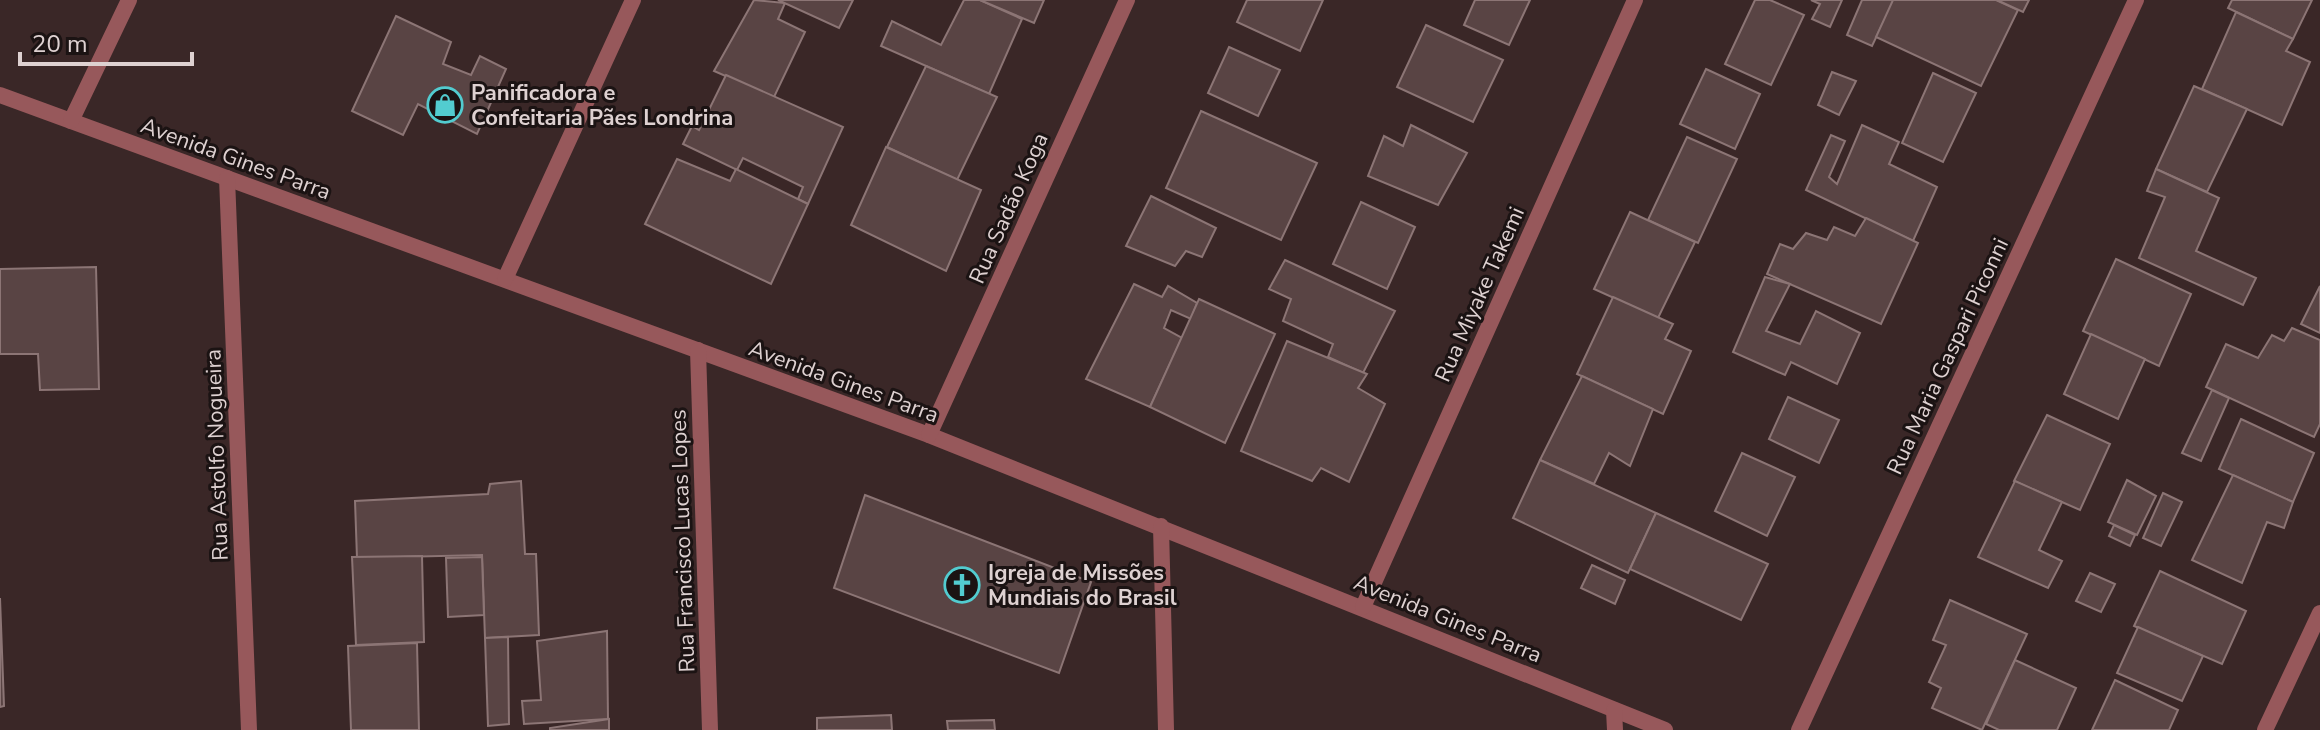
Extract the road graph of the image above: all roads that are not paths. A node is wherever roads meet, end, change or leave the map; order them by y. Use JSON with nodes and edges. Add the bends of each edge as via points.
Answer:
{"nodes":[{"id":1,"x":129,"y":0,"type":"edge"},
{"id":2,"x":633,"y":0,"type":"edge"},
{"id":3,"x":1127,"y":0,"type":"edge"},
{"id":4,"x":1635,"y":0,"type":"edge"},
{"id":5,"x":2136,"y":0,"type":"edge"},
{"id":6,"x":0,"y":95,"type":"edge"},
{"id":7,"x":71,"y":121,"type":"junction"},
{"id":8,"x":227,"y":178,"type":"junction"},
{"id":9,"x":505,"y":279,"type":"junction"},
{"id":10,"x":698,"y":350,"type":"junction"},
{"id":11,"x":929,"y":435,"type":"junction"},
{"id":12,"x":1161,"y":526,"type":"junction"},
{"id":13,"x":1363,"y":607,"type":"junction"},
{"id":14,"x":2320,"y":613,"type":"edge"},
{"id":15,"x":1614,"y":710,"type":"junction"},
{"id":16,"x":249,"y":730,"type":"edge"},
{"id":17,"x":710,"y":730,"type":"edge"},
{"id":18,"x":1166,"y":730,"type":"edge"},
{"id":19,"x":1615,"y":730,"type":"edge"},
{"id":20,"x":1665,"y":730,"type":"edge"},
{"id":21,"x":1799,"y":730,"type":"edge"},
{"id":22,"x":2265,"y":730,"type":"edge"}],
"edges":[{"from":1,"to":7,"type":"street"},
{"from":2,"to":9,"type":"street"},
{"from":3,"to":11,"type":"street","name":"Rua Sadão Koga"},
{"from":4,"to":13,"type":"street","name":"Rua Miyake Takemi"},
{"from":5,"to":21,"type":"street","name":"Rua Maria Gaspari Piconni"},
{"from":6,"to":7,"type":"street","name":"Avenida Gines Parra"},
{"from":7,"to":8,"type":"street","name":"Avenida Gines Parra"},
{"from":8,"to":9,"type":"street","name":"Avenida Gines Parra"},
{"from":8,"to":16,"type":"street","name":"Rua Astolfo Nogueira"},
{"from":9,"to":10,"type":"street","name":"Avenida Gines Parra"},
{"from":10,"to":11,"type":"street","name":"Avenida Gines Parra"},
{"from":10,"to":17,"type":"street","name":"Rua Francisco Lucas Lopes"},
{"from":11,"to":12,"type":"street","name":"Avenida Gines Parra"},
{"from":12,"to":13,"type":"street","name":"Avenida Gines Parra"},
{"from":12,"to":18,"type":"street"},
{"from":13,"to":15,"type":"street","name":"Avenida Gines Parra"},
{"from":14,"to":22,"type":"street"},
{"from":15,"to":19,"type":"street"},
{"from":15,"to":20,"type":"street","name":"Avenida Gines Parra"}]}
